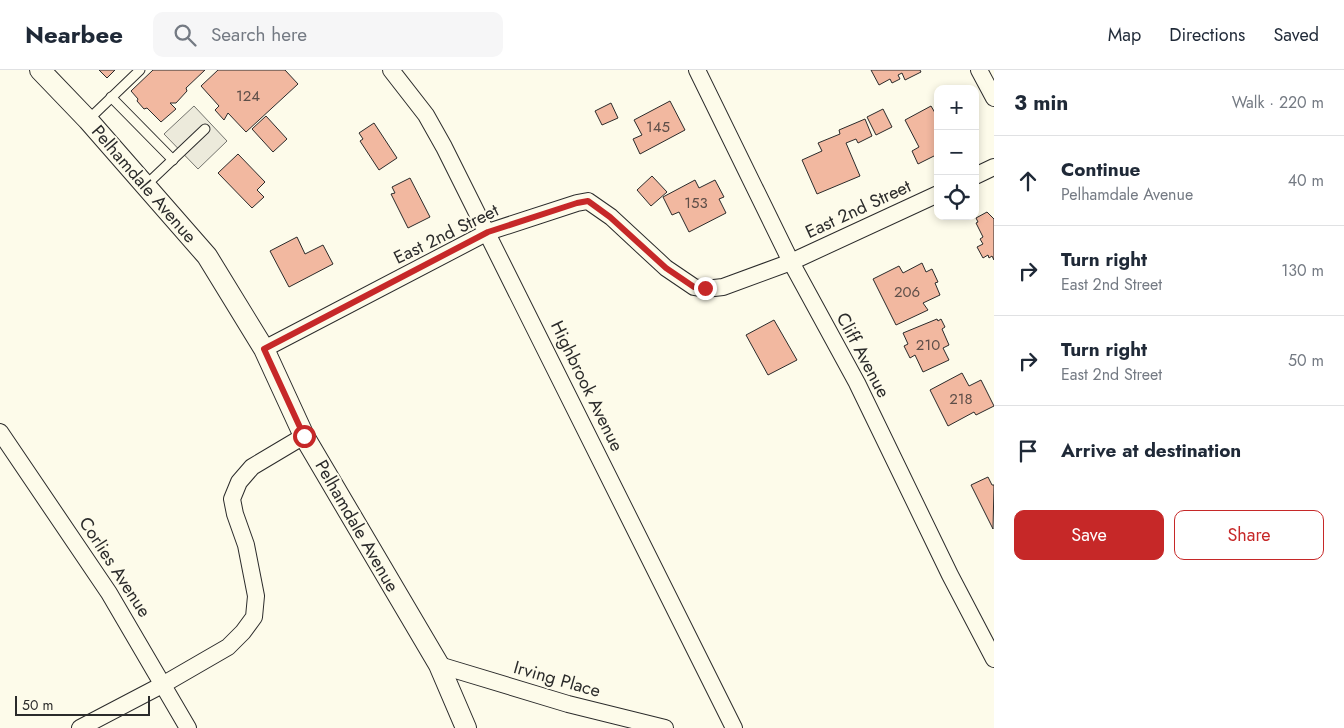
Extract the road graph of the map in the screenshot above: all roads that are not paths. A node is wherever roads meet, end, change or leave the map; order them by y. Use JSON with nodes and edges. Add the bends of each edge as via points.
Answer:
{"nodes":[{"id":1,"x":40,"y":70,"type":"edge"},
{"id":2,"x":140,"y":70,"type":"edge"},
{"id":3,"x":391,"y":70,"type":"edge"},
{"id":4,"x":697,"y":70,"type":"edge"},
{"id":5,"x":979,"y":70,"type":"edge"},
{"id":6,"x":111,"y":98,"type":"junction"},
{"id":7,"x":994,"y":98,"type":"edge"},
{"id":8,"x":88,"y":120,"type":"junction"},
{"id":9,"x":205,"y":129,"type":"dead end"},
{"id":10,"x":172,"y":160,"type":"junction"},
{"id":11,"x":994,"y":166,"type":"edge"},
{"id":12,"x":977,"y":175,"type":"edge"},
{"id":13,"x":145,"y":186,"type":"junction"},
{"id":14,"x":934,"y":196,"type":"edge"},
{"id":15,"x":488,"y":232,"type":"junction"},
{"id":16,"x":791,"y":262,"type":"junction"},
{"id":17,"x":264,"y":349,"type":"junction"},
{"id":18,"x":0,"y":432,"type":"edge"},
{"id":19,"x":304,"y":436,"type":"junction"},
{"id":20,"x":994,"y":659,"type":"edge"},
{"id":21,"x":439,"y":665,"type":"junction"},
{"id":22,"x":164,"y":684,"type":"junction"},
{"id":23,"x":80,"y":728,"type":"edge"},
{"id":24,"x":188,"y":728,"type":"edge"},
{"id":25,"x":466,"y":728,"type":"edge"},
{"id":26,"x":665,"y":728,"type":"edge"},
{"id":27,"x":734,"y":728,"type":"edge"}],
"edges":[{"from":1,"to":8,"type":"street","name":"Pelhamdale Avenue"},
{"from":2,"to":6,"type":"lane"},
{"from":3,"to":15,"type":"street","name":"Highbrook Avenue","via":[[426,115]]},
{"from":4,"to":16,"type":"street","name":"Cliff Avenue"},
{"from":5,"to":7,"type":"street"},
{"from":6,"to":8,"type":"lane"},
{"from":6,"to":10,"type":"lane"},
{"from":8,"to":13,"type":"street","name":"Pelhamdale Avenue"},
{"from":9,"to":10,"type":"lane"},
{"from":10,"to":13,"type":"lane"},
{"from":11,"to":12,"type":"street"},
{"from":13,"to":17,"type":"street","name":"Pelhamdale Avenue","via":[[207,256]]},
{"from":14,"to":16,"type":"street","name":"East 2nd Street"},
{"from":15,"to":16,"type":"street","name":"East 2nd Street","via":[[588,201],[666,268],[694,287],[723,287]]},
{"from":15,"to":17,"type":"street","name":"East 2nd Street"},
{"from":15,"to":27,"type":"street","name":"Highbrook Avenue"},
{"from":16,"to":20,"type":"street","name":"Cliff Avenue","via":[[857,384]]},
{"from":17,"to":19,"type":"street","name":"Pelhamdale Avenue"},
{"from":18,"to":22,"type":"street","name":"Corlies Avenue","via":[[109,593]]},
{"from":19,"to":21,"type":"street","name":"Pelhamdale Avenue"},
{"from":19,"to":22,"type":"street","via":[[252,467],[239,482],[232,499],[246,545],[256,596],[254,617],[228,647]]},
{"from":21,"to":25,"type":"street","name":"Pelhamdale Avenue"},
{"from":21,"to":26,"type":"street","name":"Irving Place","via":[[568,704]]},
{"from":22,"to":23,"type":"street"},
{"from":22,"to":24,"type":"street","name":"Corlies Avenue"}]}
